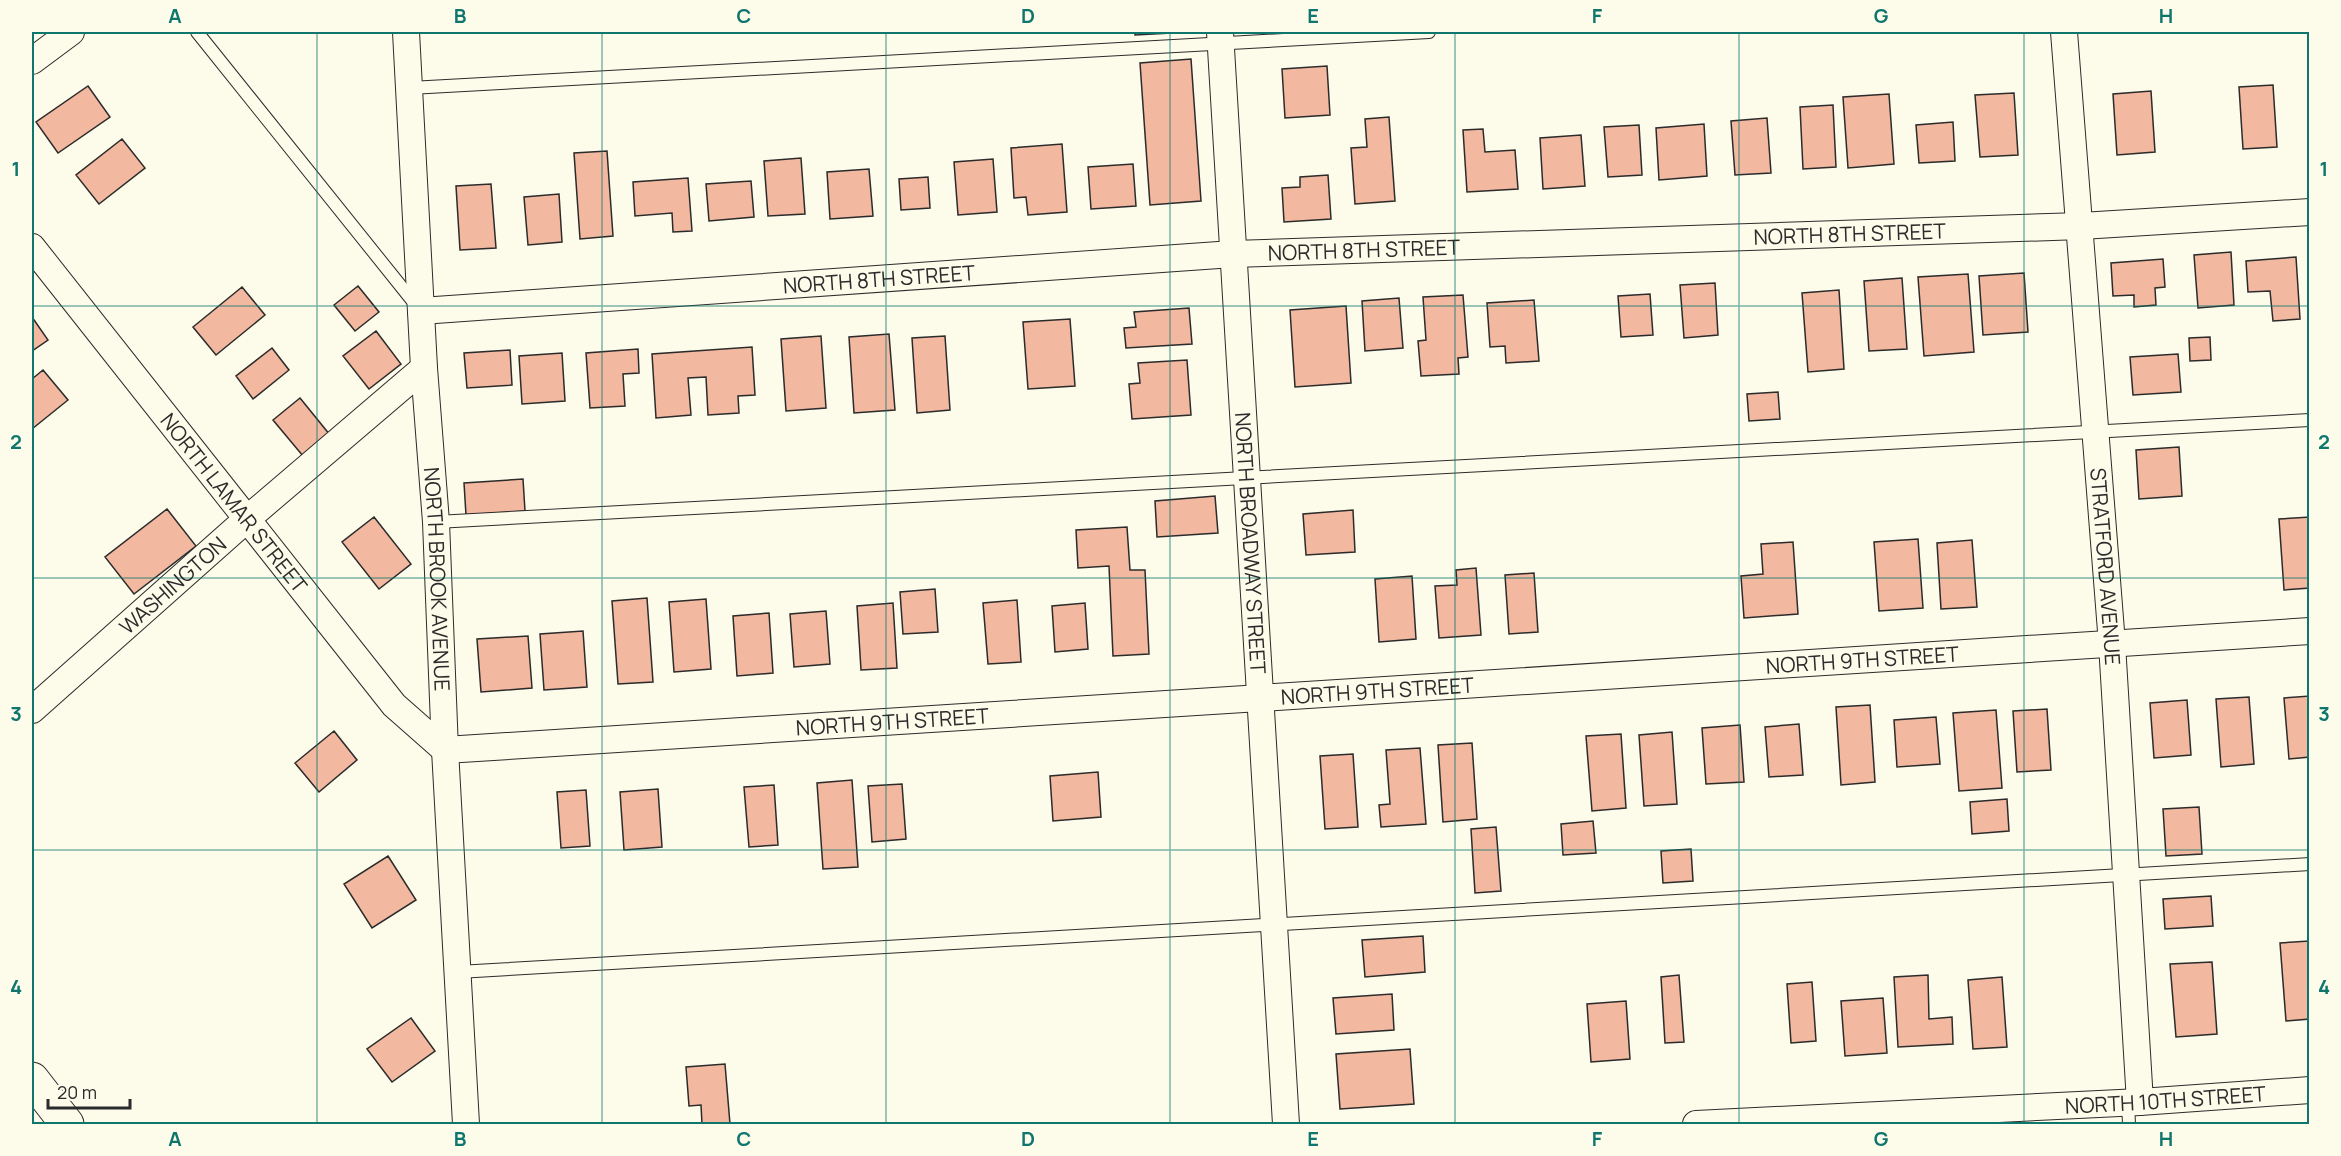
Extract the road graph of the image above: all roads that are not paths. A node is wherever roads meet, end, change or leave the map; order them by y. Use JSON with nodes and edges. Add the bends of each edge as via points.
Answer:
{"nodes":[{"id":1,"x":70,"y":32,"type":"edge"},
{"id":2,"x":197,"y":32,"type":"edge"},
{"id":3,"x":406,"y":32,"type":"edge"},
{"id":4,"x":1429,"y":32,"type":"edge"},
{"id":5,"x":2064,"y":32,"type":"edge"},
{"id":6,"x":1220,"y":37,"type":"edge"},
{"id":7,"x":32,"y":61,"type":"edge"},
{"id":8,"x":410,"y":88,"type":"junction"},
{"id":9,"x":2310,"y":212,"type":"edge"},
{"id":10,"x":2080,"y":226,"type":"junction"},
{"id":11,"x":32,"y":246,"type":"edge"},
{"id":12,"x":1233,"y":254,"type":"junction"},
{"id":13,"x":421,"y":310,"type":"junction"},
{"id":14,"x":424,"y":368,"type":"junction"},
{"id":15,"x":2310,"y":420,"type":"edge"},
{"id":16,"x":2096,"y":432,"type":"junction"},
{"id":17,"x":1247,"y":478,"type":"junction"},
{"id":18,"x":247,"y":519,"type":"junction"},
{"id":19,"x":436,"y":522,"type":"junction"},
{"id":20,"x":2310,"y":632,"type":"edge"},
{"id":21,"x":2112,"y":644,"type":"junction"},
{"id":22,"x":1260,"y":698,"type":"junction"},
{"id":23,"x":32,"y":710,"type":"edge"},
{"id":24,"x":445,"y":750,"type":"junction"},
{"id":25,"x":2310,"y":864,"type":"edge"},
{"id":26,"x":2124,"y":874,"type":"junction"},
{"id":27,"x":1274,"y":924,"type":"junction"},
{"id":28,"x":458,"y":972,"type":"junction"},
{"id":29,"x":32,"y":1079,"type":"edge"},
{"id":30,"x":2310,"y":1090,"type":"edge"},
{"id":31,"x":2132,"y":1110,"type":"edge"},
{"id":32,"x":67,"y":1125,"type":"edge"},
{"id":33,"x":466,"y":1125,"type":"edge"},
{"id":34,"x":1286,"y":1125,"type":"edge"},
{"id":35,"x":1696,"y":1125,"type":"edge"}],
"edges":[{"from":1,"to":7,"type":"street"},
{"from":2,"to":13,"type":"lane"},
{"from":3,"to":8,"type":"street","name":"NORTH BROOK AVENUE"},
{"from":4,"to":6,"type":"lane"},
{"from":5,"to":10,"type":"street","name":"STRATFORD AVENUE"},
{"from":6,"to":8,"type":"lane"},
{"from":6,"to":12,"type":"street","name":"NORTH BROADWAY STREET"},
{"from":8,"to":13,"type":"street","name":"NORTH BROOK AVENUE"},
{"from":9,"to":10,"type":"street","name":"NORTH 8TH STREET"},
{"from":10,"to":12,"type":"street","name":"NORTH 8TH STREET"},
{"from":10,"to":16,"type":"street","name":"STRATFORD AVENUE"},
{"from":11,"to":18,"type":"street","name":"NORTH LAMAR STREET"},
{"from":12,"to":13,"type":"street","name":"NORTH 8TH STREET"},
{"from":12,"to":17,"type":"street","name":"NORTH BROADWAY STREET"},
{"from":13,"to":14,"type":"street","name":"NORTH BROOK AVENUE"},
{"from":14,"to":18,"type":"street","name":"WASHINGTON"},
{"from":14,"to":19,"type":"street","name":"NORTH BROOK AVENUE"},
{"from":15,"to":16,"type":"lane"},
{"from":16,"to":17,"type":"lane"},
{"from":16,"to":21,"type":"street","name":"STRATFORD AVENUE"},
{"from":17,"to":19,"type":"lane"},
{"from":17,"to":22,"type":"street","name":"NORTH BROADWAY STREET"},
{"from":18,"to":23,"type":"street","name":"WASHINGTON"},
{"from":18,"to":24,"type":"street","name":"NORTH LAMAR STREET","via":[[394,705]]},
{"from":19,"to":24,"type":"street","name":"NORTH BROOK AVENUE"},
{"from":20,"to":21,"type":"street","name":"NORTH 9TH STREET"},
{"from":21,"to":22,"type":"street","name":"NORTH 9TH STREET"},
{"from":21,"to":26,"type":"street","name":"STRATFORD AVENUE"},
{"from":22,"to":24,"type":"street","name":"NORTH 9TH STREET"},
{"from":22,"to":27,"type":"street","name":"NORTH BROADWAY STREET"},
{"from":24,"to":28,"type":"street","name":"NORTH BROOK AVENUE"},
{"from":25,"to":26,"type":"lane"},
{"from":26,"to":27,"type":"lane"},
{"from":26,"to":31,"type":"street","name":"STRATFORD AVENUE"},
{"from":27,"to":28,"type":"lane"},
{"from":27,"to":34,"type":"street","name":"NORTH BROADWAY STREET"},
{"from":28,"to":33,"type":"street","name":"NORTH BROOK AVENUE"},
{"from":29,"to":32,"type":"main road"},
{"from":30,"to":31,"type":"street","name":"NORTH 10TH STREET"},
{"from":31,"to":35,"type":"street","name":"NORTH 10TH STREET"}]}
